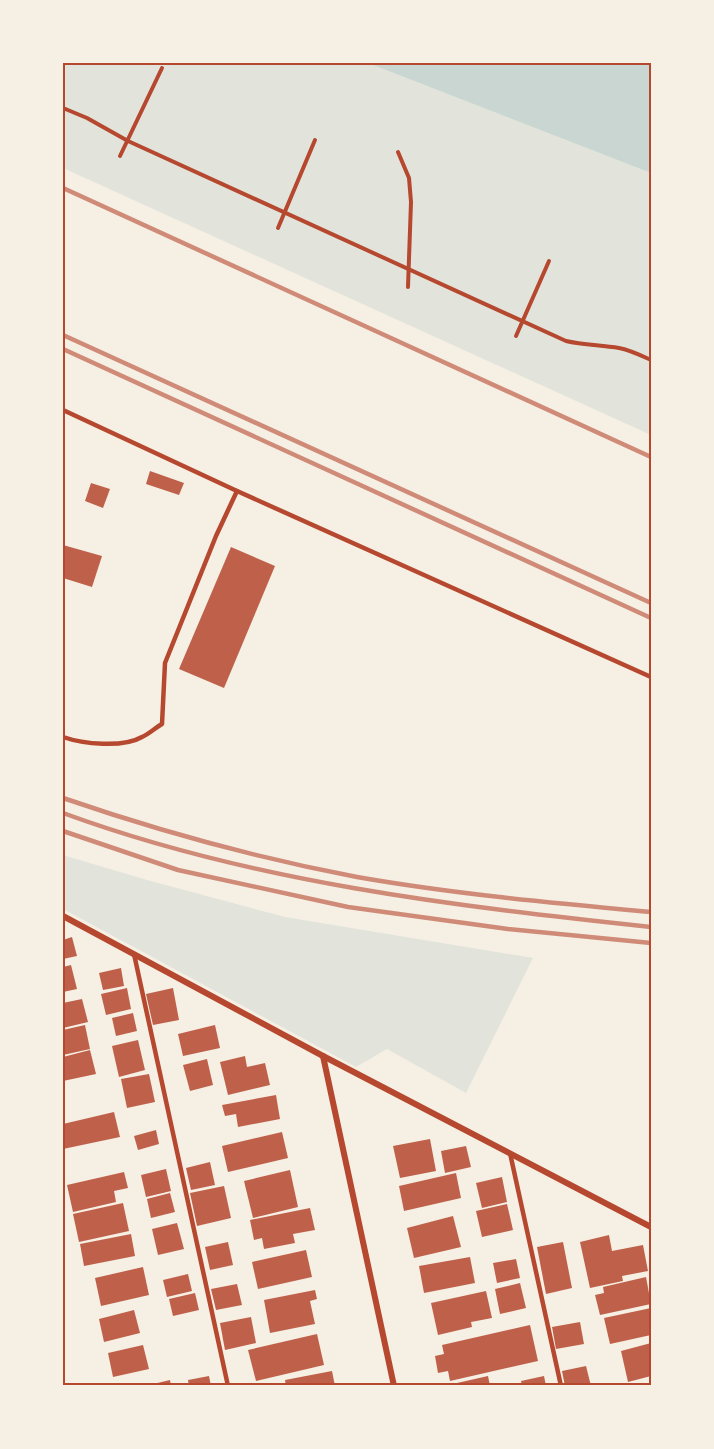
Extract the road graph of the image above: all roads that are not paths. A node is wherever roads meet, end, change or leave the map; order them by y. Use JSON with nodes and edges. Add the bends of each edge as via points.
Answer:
{"nodes":[{"id":1,"x":63,"y":410,"type":"edge"},
{"id":2,"x":237,"y":491,"type":"junction"},
{"id":3,"x":651,"y":678,"type":"edge"},
{"id":4,"x":63,"y":737,"type":"edge"},
{"id":5,"x":63,"y":916,"type":"edge"},
{"id":6,"x":134,"y":954,"type":"junction"},
{"id":7,"x":323,"y":1056,"type":"junction"},
{"id":8,"x":510,"y":1153,"type":"junction"},
{"id":9,"x":651,"y":1227,"type":"edge"},
{"id":10,"x":228,"y":1386,"type":"edge"},
{"id":11,"x":394,"y":1386,"type":"edge"},
{"id":12,"x":561,"y":1386,"type":"edge"}],
"edges":[{"from":1,"to":2,"type":"lane"},
{"from":2,"to":3,"type":"lane"},
{"from":2,"to":4,"type":"lane","via":[[165,663],[162,724],[140,739],[110,744],[80,743]]},
{"from":5,"to":6,"type":"street"},
{"from":6,"to":7,"type":"street"},
{"from":6,"to":10,"type":"lane"},
{"from":7,"to":8,"type":"street"},
{"from":7,"to":11,"type":"street"},
{"from":8,"to":9,"type":"street"},
{"from":8,"to":12,"type":"lane"}]}
